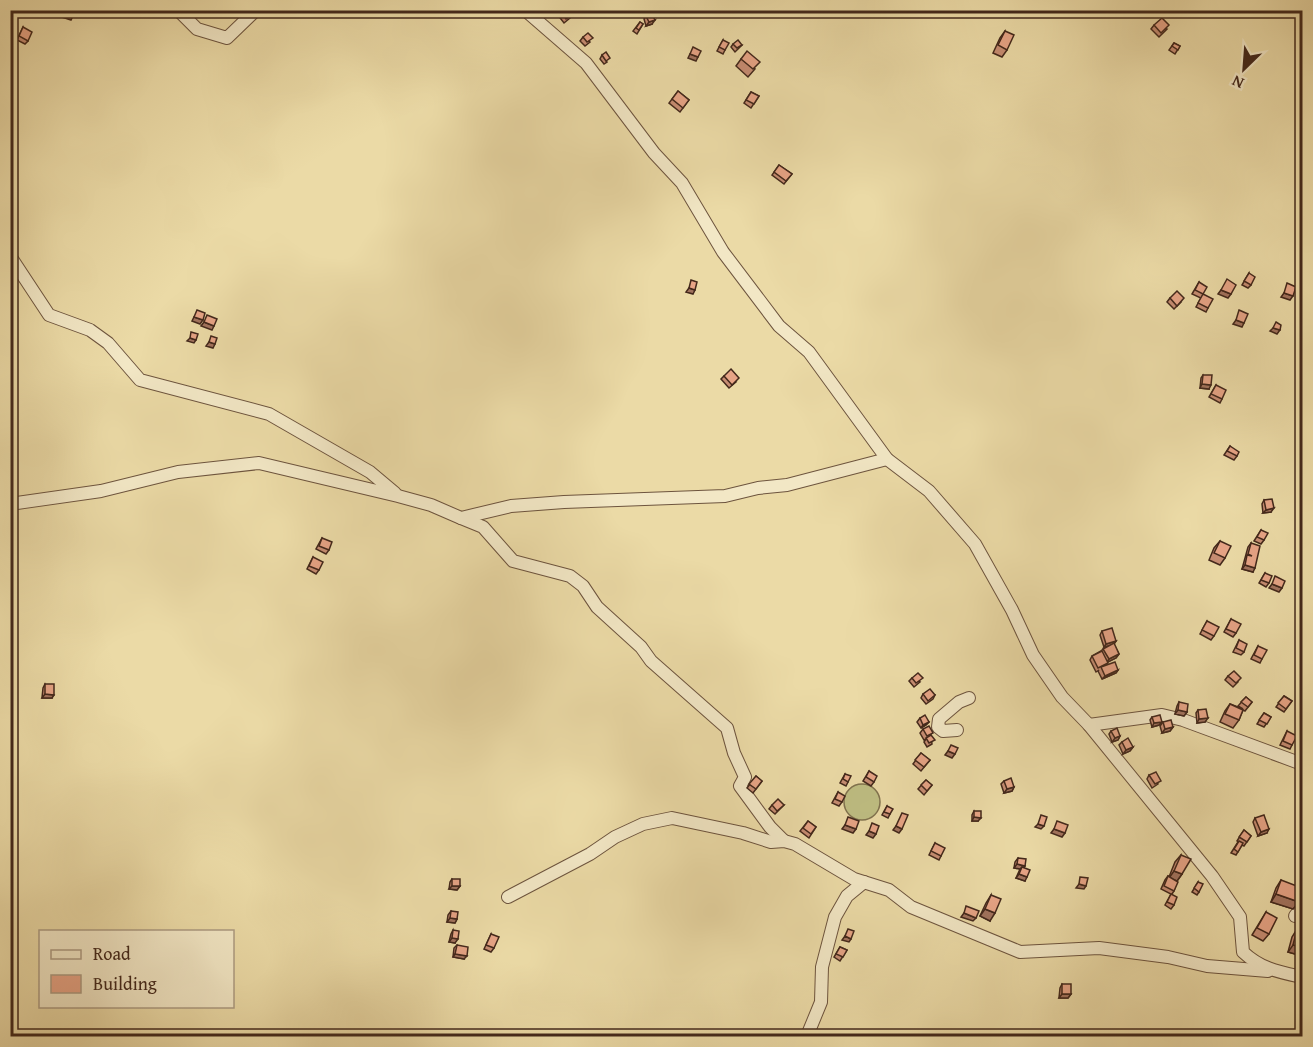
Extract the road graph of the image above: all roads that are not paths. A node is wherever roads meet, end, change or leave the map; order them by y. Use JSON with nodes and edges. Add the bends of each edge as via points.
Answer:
{"nodes":[{"id":1,"x":178,"y":10,"type":"edge"},
{"id":2,"x":256,"y":10,"type":"edge"},
{"id":3,"x":525,"y":10,"type":"edge"},
{"id":4,"x":10,"y":256,"type":"edge"},
{"id":5,"x":887,"y":459,"type":"junction"},
{"id":6,"x":398,"y":496,"type":"junction"},
{"id":7,"x":10,"y":504,"type":"edge"},
{"id":8,"x":461,"y":518,"type":"junction"},
{"id":9,"x":969,"y":698,"type":"dead end"},
{"id":10,"x":1089,"y":725,"type":"junction"},
{"id":11,"x":957,"y":730,"type":"dead end"},
{"id":12,"x":1302,"y":764,"type":"edge"},
{"id":13,"x":784,"y":841,"type":"junction"},
{"id":14,"x":858,"y":883,"type":"junction"},
{"id":15,"x":508,"y":897,"type":"dead end"},
{"id":16,"x":1272,"y":971,"type":"junction"},
{"id":17,"x":1302,"y":977,"type":"edge"},
{"id":18,"x":807,"y":1036,"type":"edge"}],
"edges":[{"from":1,"to":2,"type":"street","via":[[197,29],[227,38]]},
{"from":3,"to":5,"type":"street","via":[[586,63],[654,153],[682,183],[730,261],[779,327],[809,352]]},
{"from":4,"to":6,"type":"street","via":[[49,315],[90,330],[108,343],[140,380],[268,414],[370,472]]},
{"from":5,"to":8,"type":"street","via":[[787,485],[725,496],[511,506]]},
{"from":5,"to":10,"type":"street","via":[[929,491],[975,544],[1033,655],[1062,697]]},
{"from":6,"to":7,"type":"street","via":[[259,463],[178,472],[101,490]]},
{"from":6,"to":8,"type":"street"},
{"from":8,"to":13,"type":"street","via":[[483,526],[513,561],[570,576],[583,586],[597,607],[651,661],[727,728],[745,777],[740,786]]},
{"from":9,"to":11,"type":"street","via":[[939,719],[938,727],[943,731]]},
{"from":10,"to":12,"type":"street","via":[[1162,715]]},
{"from":10,"to":16,"type":"street","via":[[1218,884],[1240,917],[1243,952]]},
{"from":13,"to":14,"type":"street","via":[[824,859]]},
{"from":13,"to":15,"type":"street","via":[[771,842],[672,818],[643,824],[615,837]]},
{"from":14,"to":16,"type":"street","via":[[889,890],[911,907],[1020,952],[1099,948],[1249,972]]},
{"from":14,"to":18,"type":"street","via":[[835,917],[822,967],[821,1002]]},
{"from":16,"to":17,"type":"street"}]}
